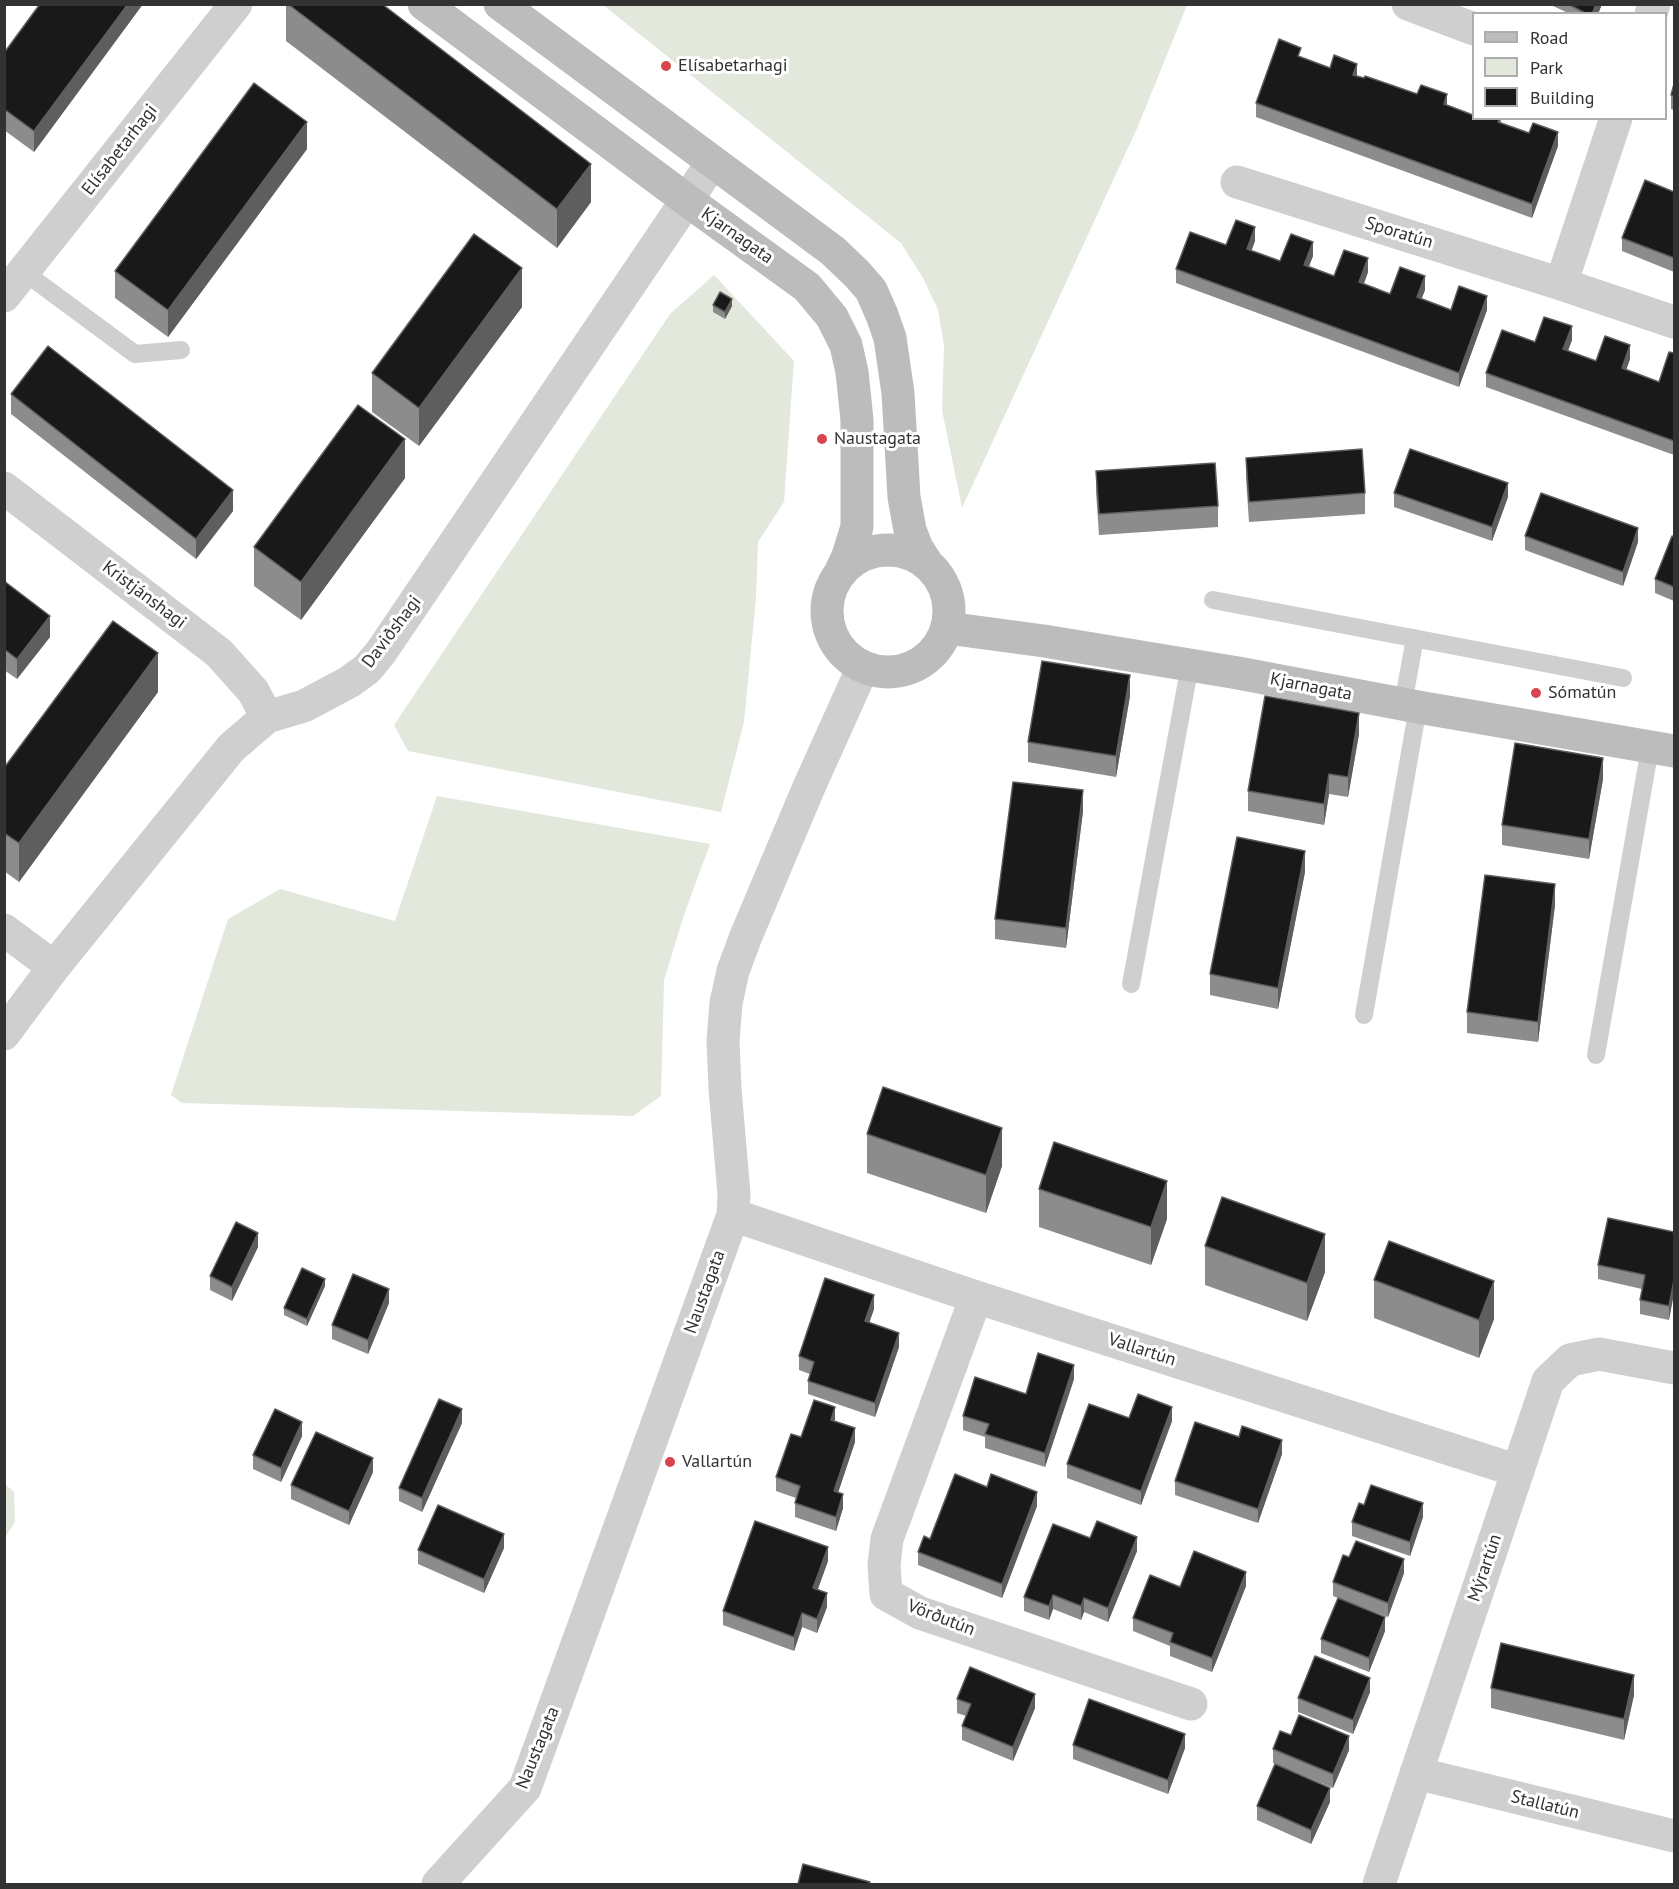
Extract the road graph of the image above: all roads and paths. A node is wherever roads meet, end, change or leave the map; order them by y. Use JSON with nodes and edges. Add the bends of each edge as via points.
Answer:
{"nodes":[{"id":1,"x":236,"y":4,"type":"edge"},
{"id":2,"x":424,"y":4,"type":"edge"},
{"id":3,"x":500,"y":4,"type":"edge"},
{"id":4,"x":1407,"y":4,"type":"edge"},
{"id":5,"x":1472,"y":29,"type":"edge"},
{"id":6,"x":1615,"y":120,"type":"edge"},
{"id":7,"x":712,"y":163,"type":"junction"},
{"id":8,"x":1237,"y":182,"type":"dead end"},
{"id":9,"x":688,"y":201,"type":"junction"},
{"id":10,"x":14,"y":284,"type":"edge"},
{"id":11,"x":1561,"y":284,"type":"junction"},
{"id":12,"x":1674,"y":322,"type":"edge"},
{"id":13,"x":181,"y":350,"type":"dead end"},
{"id":14,"x":4,"y":488,"type":"edge"},
{"id":15,"x":926,"y":562,"type":"junction"},
{"id":16,"x":840,"y":573,"type":"junction"},
{"id":17,"x":1213,"y":600,"type":"dead end"},
{"id":18,"x":947,"y":628,"type":"junction"},
{"id":19,"x":1415,"y":638,"type":"junction"},
{"id":20,"x":1190,"y":665,"type":"junction"},
{"id":21,"x":863,"y":668,"type":"junction"},
{"id":22,"x":1623,"y":678,"type":"dead end"},
{"id":23,"x":1410,"y":706,"type":"junction"},
{"id":24,"x":267,"y":717,"type":"junction"},
{"id":25,"x":1662,"y":749,"type":"edge"},
{"id":26,"x":4,"y":930,"type":"edge"},
{"id":27,"x":54,"y":967,"type":"junction"},
{"id":28,"x":1131,"y":984,"type":"dead end"},
{"id":29,"x":1364,"y":1015,"type":"dead end"},
{"id":30,"x":4,"y":1034,"type":"edge"},
{"id":31,"x":1596,"y":1054,"type":"dead end"},
{"id":32,"x":734,"y":1215,"type":"junction"},
{"id":33,"x":976,"y":1297,"type":"junction"},
{"id":34,"x":1674,"y":1368,"type":"edge"},
{"id":35,"x":1518,"y":1471,"type":"junction"},
{"id":36,"x":1191,"y":1704,"type":"dead end"},
{"id":37,"x":1416,"y":1773,"type":"junction"},
{"id":38,"x":1674,"y":1836,"type":"edge"},
{"id":39,"x":438,"y":1884,"type":"edge"},
{"id":40,"x":1379,"y":1884,"type":"edge"}],
"edges":[{"from":1,"to":10,"type":"street","name":"Elísabetarhagi"},
{"from":2,"to":9,"type":"street","name":"Kjarnagata"},
{"from":3,"to":7,"type":"street"},
{"from":4,"to":5,"type":"street"},
{"from":6,"to":11,"type":"street"},
{"from":7,"to":9,"type":"street","name":"Daviðshagi"},
{"from":7,"to":15,"type":"street","via":[[833,251],[871,290],[891,347],[910,530]]},
{"from":8,"to":11,"type":"street","name":"Sporatún"},
{"from":9,"to":16,"type":"street","name":"Kjarnagata","via":[[807,287],[832,317],[846,345],[857,420],[858,512],[853,543]]},
{"from":9,"to":24,"type":"street","name":"Daviðshagi","via":[[381,652],[367,669],[328,694]]},
{"from":10,"to":13,"type":"lane","via":[[135,354]]},
{"from":11,"to":12,"type":"street","name":"Sporatún"},
{"from":14,"to":24,"type":"street","name":"Kristjánshagi","via":[[219,653],[253,691]]},
{"from":15,"to":16,"type":"street","via":[[891,549],[871,551]]},
{"from":15,"to":18,"type":"street","via":[[939,575],[947,592]]},
{"from":16,"to":21,"type":"street","via":[[829,591],[826,612],[831,633],[842,651]]},
{"from":17,"to":19,"type":"lane"},
{"from":18,"to":20,"type":"street","name":"Kjarnagata"},
{"from":18,"to":21,"type":"street","via":[[927,659],[911,668],[894,672]]},
{"from":19,"to":22,"type":"lane"},
{"from":19,"to":23,"type":"lane"},
{"from":20,"to":23,"type":"street","name":"Kjarnagata"},
{"from":20,"to":28,"type":"lane"},
{"from":21,"to":32,"type":"street","name":"Naustagata","via":[[733,971],[723,1041]]},
{"from":23,"to":25,"type":"street","name":"Kjarnagata"},
{"from":23,"to":29,"type":"lane"},
{"from":24,"to":27,"type":"street","name":"Daviðshagi","via":[[231,748]]},
{"from":25,"to":31,"type":"lane"},
{"from":26,"to":27,"type":"street"},
{"from":27,"to":30,"type":"street","name":"Daviðshagi"},
{"from":32,"to":33,"type":"street","name":"Vallartún"},
{"from":32,"to":39,"type":"street","name":"Naustagata","via":[[525,1788]]},
{"from":33,"to":35,"type":"street","name":"Vallartún"},
{"from":33,"to":36,"type":"street","name":"Vörðutún","via":[[887,1539],[886,1594],[920,1613]]},
{"from":34,"to":35,"type":"street","name":"Mýrartún","via":[[1599,1354],[1570,1360],[1548,1381]]},
{"from":35,"to":37,"type":"street","name":"Mýrartún"},
{"from":37,"to":38,"type":"street","name":"Stallatún"},
{"from":37,"to":40,"type":"street","name":"Mýrartún"}]}
